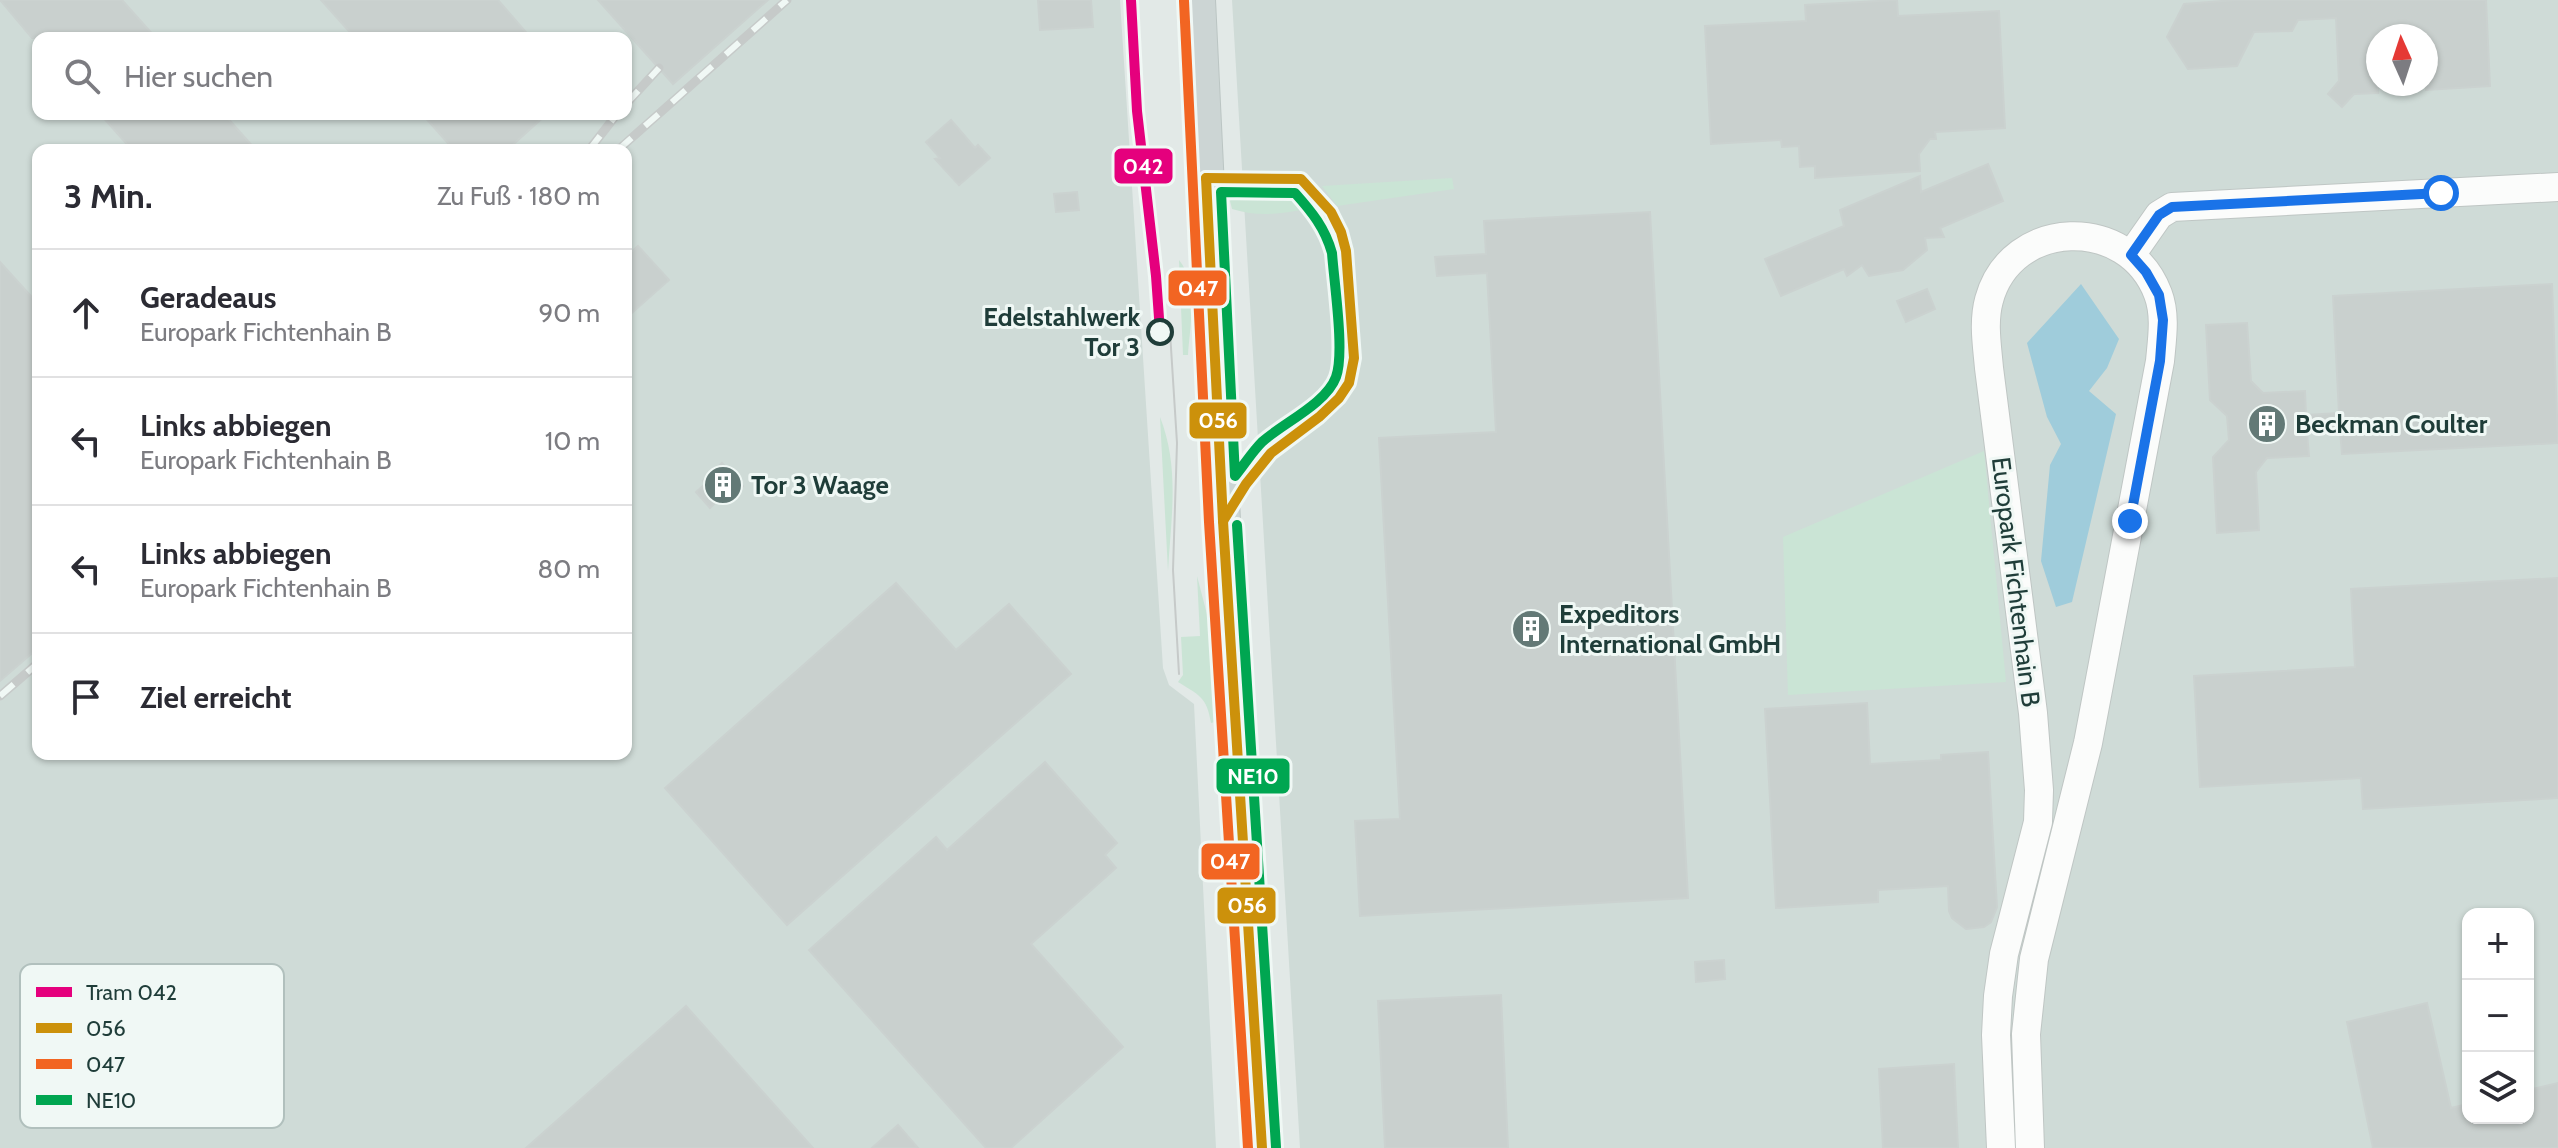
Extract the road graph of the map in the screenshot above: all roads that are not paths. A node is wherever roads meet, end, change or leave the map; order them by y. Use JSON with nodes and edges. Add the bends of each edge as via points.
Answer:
{"nodes":[{"id":1,"x":1198,"y":0,"type":"edge"},
{"id":2,"x":2558,"y":187,"type":"edge"},
{"id":3,"x":2131,"y":255,"type":"junction"},
{"id":4,"x":2026,"y":1034,"type":"junction"},
{"id":5,"x":1996,"y":1035,"type":"junction"},
{"id":6,"x":1262,"y":1148,"type":"edge"},
{"id":7,"x":2001,"y":1148,"type":"edge"},
{"id":8,"x":2030,"y":1148,"type":"edge"}],
"edges":[{"from":1,"to":6,"type":"main road","via":[[1223,537]]},
{"from":2,"to":3,"type":"street","via":[[2172,207],[2159,215]]},
{"from":3,"to":4,"type":"street","name":"Europark Fichtenhain B","via":[[2159,295],[2160,361],[2088,743],[2034,959]]},
{"from":3,"to":5,"type":"street","name":"Europark Fichtenhain B","via":[[2104,239],[2057,238],[2017,256],[1989,299],[1989,368],[2039,790],[2038,822],[2004,954]]},
{"from":4,"to":5,"type":"street"},
{"from":4,"to":8,"type":"street","name":"Europark Fichtenhain B"},
{"from":5,"to":7,"type":"street","name":"Europark Fichtenhain B"}]}
